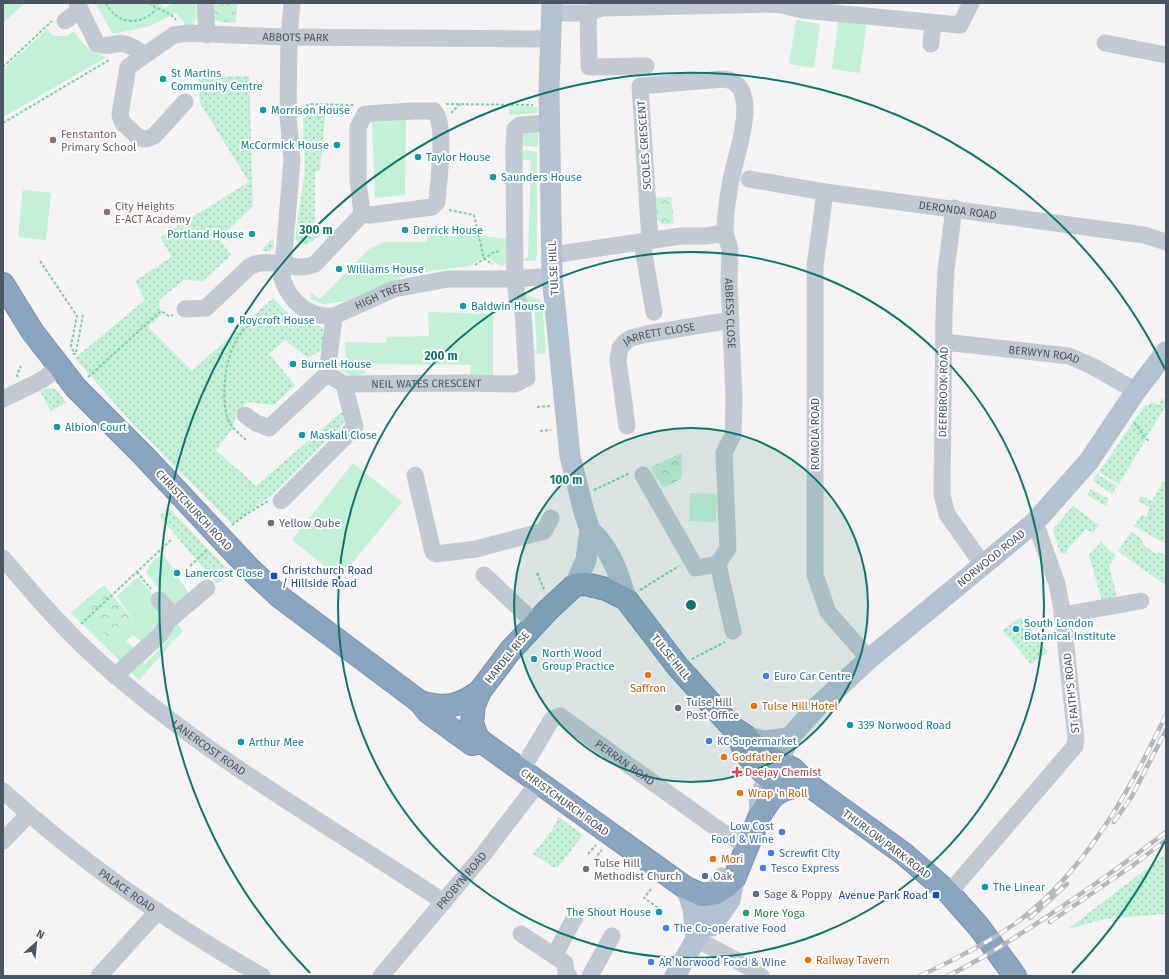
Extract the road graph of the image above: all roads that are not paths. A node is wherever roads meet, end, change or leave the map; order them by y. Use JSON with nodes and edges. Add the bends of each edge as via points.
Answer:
{"nodes":[{"id":1,"x":205,"y":3,"type":"edge"},
{"id":2,"x":292,"y":3,"type":"edge"},
{"id":3,"x":971,"y":3,"type":"edge"},
{"id":4,"x":78,"y":7,"type":"edge"},
{"id":5,"x":552,"y":8,"type":"edge"},
{"id":6,"x":588,"y":13,"type":"junction"},
{"id":7,"x":60,"y":19,"type":"road end"},
{"id":8,"x":933,"y":23,"type":"junction"},
{"id":9,"x":207,"y":35,"type":"junction"},
{"id":10,"x":289,"y":36,"type":"junction"},
{"id":11,"x":551,"y":39,"type":"junction"},
{"id":12,"x":1105,"y":43,"type":"dead end"},
{"id":13,"x":931,"y":44,"type":"dead end"},
{"id":14,"x":146,"y":55,"type":"junction"},
{"id":15,"x":1166,"y":56,"type":"edge"},
{"id":16,"x":646,"y":66,"type":"dead end"},
{"id":17,"x":185,"y":102,"type":"dead end"},
{"id":18,"x":549,"y":123,"type":"junction"},
{"id":19,"x":749,"y":179,"type":"dead end"},
{"id":20,"x":825,"y":192,"type":"junction"},
{"id":21,"x":954,"y":208,"type":"junction"},
{"id":22,"x":362,"y":214,"type":"junction"},
{"id":23,"x":725,"y":233,"type":"junction"},
{"id":24,"x":646,"y":241,"type":"junction"},
{"id":25,"x":1166,"y":242,"type":"edge"},
{"id":26,"x":552,"y":255,"type":"junction"},
{"id":27,"x":283,"y":265,"type":"junction"},
{"id":28,"x":552,"y":276,"type":"junction"},
{"id":29,"x":515,"y":279,"type":"junction"},
{"id":30,"x":3,"y":284,"type":"edge"},
{"id":31,"x":185,"y":309,"type":"dead end"},
{"id":32,"x":654,"y":312,"type":"dead end"},
{"id":33,"x":334,"y":316,"type":"junction"},
{"id":34,"x":731,"y":320,"type":"junction"},
{"id":35,"x":944,"y":342,"type":"junction"},
{"id":36,"x":1166,"y":352,"type":"edge"},
{"id":37,"x":67,"y":359,"type":"junction"},
{"id":38,"x":327,"y":374,"type":"junction"},
{"id":39,"x":344,"y":384,"type":"junction"},
{"id":40,"x":1136,"y":391,"type":"junction"},
{"id":41,"x":3,"y":399,"type":"edge"},
{"id":42,"x":245,"y":415,"type":"dead end"},
{"id":43,"x":627,"y":426,"type":"dead end"},
{"id":44,"x":415,"y":475,"type":"dead end"},
{"id":45,"x":643,"y":475,"type":"road end"},
{"id":46,"x":280,"y":501,"type":"road end"},
{"id":47,"x":551,"y":518,"type":"dead end"},
{"id":48,"x":1036,"y":522,"type":"junction"},
{"id":49,"x":590,"y":530,"type":"junction"},
{"id":50,"x":3,"y":558,"type":"edge"},
{"id":51,"x":718,"y":564,"type":"junction"},
{"id":52,"x":982,"y":565,"type":"junction"},
{"id":53,"x":484,"y":575,"type":"dead end"},
{"id":54,"x":575,"y":585,"type":"junction"},
{"id":55,"x":207,"y":588,"type":"dead end"},
{"id":56,"x":633,"y":595,"type":"junction"},
{"id":57,"x":159,"y":600,"type":"road end"},
{"id":58,"x":1141,"y":601,"type":"dead end"},
{"id":59,"x":1062,"y":615,"type":"junction"},
{"id":60,"x":174,"y":616,"type":"junction"},
{"id":61,"x":535,"y":623,"type":"junction"},
{"id":62,"x":733,"y":631,"type":"road end"},
{"id":63,"x":869,"y":659,"type":"junction"},
{"id":64,"x":115,"y":676,"type":"junction"},
{"id":65,"x":480,"y":691,"type":"junction"},
{"id":66,"x":420,"y":702,"type":"junction"},
{"id":67,"x":740,"y":733,"type":"junction"},
{"id":68,"x":789,"y":738,"type":"junction"},
{"id":69,"x":482,"y":742,"type":"junction"},
{"id":70,"x":530,"y":777,"type":"junction"},
{"id":71,"x":810,"y":786,"type":"junction"},
{"id":72,"x":771,"y":788,"type":"junction"},
{"id":73,"x":3,"y":791,"type":"edge"},
{"id":74,"x":29,"y":814,"type":"junction"},
{"id":75,"x":3,"y":841,"type":"edge"},
{"id":76,"x":741,"y":863,"type":"junction"},
{"id":77,"x":686,"y":888,"type":"junction"},
{"id":78,"x":716,"y":893,"type":"junction"},
{"id":79,"x":948,"y":893,"type":"junction"},
{"id":80,"x":444,"y":902,"type":"junction"},
{"id":81,"x":158,"y":911,"type":"junction"},
{"id":82,"x":575,"y":917,"type":"dead end"},
{"id":83,"x":520,"y":934,"type":"dead end"},
{"id":84,"x":612,"y":936,"type":"dead end"},
{"id":85,"x":696,"y":939,"type":"junction"},
{"id":86,"x":554,"y":956,"type":"junction"},
{"id":87,"x":99,"y":976,"type":"edge"},
{"id":88,"x":262,"y":976,"type":"edge"},
{"id":89,"x":381,"y":976,"type":"edge"},
{"id":90,"x":568,"y":976,"type":"edge"},
{"id":91,"x":590,"y":976,"type":"edge"},
{"id":92,"x":675,"y":976,"type":"edge"},
{"id":93,"x":761,"y":976,"type":"edge"},
{"id":94,"x":1015,"y":976,"type":"edge"}],
"edges":[{"from":1,"to":9,"type":"street"},
{"from":2,"to":10,"type":"street"},
{"from":3,"to":8,"type":"street","via":[[960,25]]},
{"from":4,"to":7,"type":"street"},
{"from":4,"to":14,"type":"street","via":[[97,44],[135,47]]},
{"from":5,"to":6,"type":"street"},
{"from":5,"to":11,"type":"main road","name":"TULSE HILL"},
{"from":6,"to":8,"type":"street","via":[[602,8],[784,4],[802,10]]},
{"from":6,"to":16,"type":"street","via":[[589,67]]},
{"from":8,"to":13,"type":"street"},
{"from":9,"to":10,"type":"street","name":"ABBOTS PARK"},
{"from":9,"to":14,"type":"street","name":"ABBOTS PARK","via":[[174,36]]},
{"from":10,"to":11,"type":"street","name":"ABBOTS PARK"},
{"from":10,"to":27,"type":"street","via":[[288,115],[292,160]]},
{"from":11,"to":18,"type":"main road","name":"TULSE HILL"},
{"from":12,"to":15,"type":"street"},
{"from":14,"to":17,"type":"street","name":"ABBOTS PARK","via":[[128,67],[120,115],[123,123],[139,138],[147,139],[154,136]]},
{"from":18,"to":26,"type":"main road","name":"TULSE HILL"},
{"from":18,"to":29,"type":"street","via":[[520,125],[515,129]]},
{"from":19,"to":20,"type":"street","name":"DERONDA ROAD"},
{"from":20,"to":21,"type":"street","name":"DERONDA ROAD"},
{"from":20,"to":63,"type":"street","name":"ROMOLA ROAD","via":[[815,267],[815,575],[828,612]]},
{"from":21,"to":25,"type":"street","name":"DERONDA ROAD","via":[[1144,236]]},
{"from":21,"to":35,"type":"street","name":"DEERBROOK ROAD","via":[[946,270]]},
{"from":22,"to":22,"type":"street","via":[[358,180],[358,127],[365,114],[434,111],[438,115],[440,133],[437,202],[432,207]]},
{"from":22,"to":27,"type":"street","via":[[314,264],[305,268]]},
{"from":23,"to":24,"type":"street"},
{"from":23,"to":24,"type":"street","name":"SCOLES CRESCENT","via":[[725,216],[745,116],[744,100],[739,87],[733,80],[723,79],[640,86]]},
{"from":23,"to":34,"type":"street","name":"ABBESS CLOSE","via":[[730,249]]},
{"from":24,"to":26,"type":"street"},
{"from":24,"to":32,"type":"street"},
{"from":26,"to":28,"type":"main road","name":"TULSE HILL"},
{"from":27,"to":31,"type":"street","via":[[267,261],[256,263],[206,308]]},
{"from":27,"to":33,"type":"street","via":[[282,278],[297,305],[317,315]]},
{"from":28,"to":29,"type":"street","name":"HIGH TREES"},
{"from":28,"to":49,"type":"main road","name":"TULSE HILL","via":[[570,456]]},
{"from":29,"to":33,"type":"street","name":"HIGH TREES","via":[[448,279],[394,289]]},
{"from":29,"to":39,"type":"street","name":"NEIL WATES CRESCENT","via":[[517,300],[523,311],[527,378],[515,384]]},
{"from":30,"to":37,"type":"highway","name":"CHRISTCHURCH ROAD","via":[[22,316]]},
{"from":33,"to":38,"type":"street"},
{"from":34,"to":43,"type":"street","name":"JARRETT CLOSE","via":[[647,334],[625,342],[618,353],[618,360]]},
{"from":34,"to":51,"type":"street","name":"ABBESS CLOSE","via":[[733,434],[724,453],[728,548]]},
{"from":35,"to":40,"type":"street","name":"BERWYN ROAD","via":[[1069,356]]},
{"from":35,"to":52,"type":"street","name":"DEERBROOK ROAD","via":[[942,495],[947,514]]},
{"from":36,"to":40,"type":"main road","name":"NORWOOD ROAD"},
{"from":37,"to":41,"type":"street","via":[[42,380]]},
{"from":37,"to":66,"type":"highway","name":"CHRISTCHURCH ROAD","via":[[76,388],[249,568],[280,597]]},
{"from":38,"to":39,"type":"street"},
{"from":38,"to":42,"type":"street","via":[[269,428]]},
{"from":39,"to":46,"type":"street","via":[[356,427]]},
{"from":40,"to":48,"type":"main road","name":"NORWOOD ROAD","via":[[1089,461]]},
{"from":44,"to":47,"type":"street","via":[[433,552],[436,554],[476,549],[544,530]]},
{"from":45,"to":51,"type":"street","via":[[696,568]]},
{"from":48,"to":52,"type":"main road","name":"NORWOOD ROAD"},
{"from":48,"to":59,"type":"street","name":"ST FAITH'S ROAD","via":[[1057,584]]},
{"from":49,"to":54,"type":"main road","name":"TULSE HILL","via":[[586,560]]},
{"from":49,"to":56,"type":"main road","name":"TULSE HILL","via":[[598,538],[622,583]]},
{"from":50,"to":64,"type":"street","name":"LANERCOST ROAD","via":[[66,629]]},
{"from":51,"to":62,"type":"street"},
{"from":52,"to":63,"type":"main road","name":"NORWOOD ROAD"},
{"from":53,"to":61,"type":"street","name":"HARDEL RISE"},
{"from":54,"to":56,"type":"highway","via":[[599,586]]},
{"from":54,"to":61,"type":"highway","name":"HARDEL RISE"},
{"from":55,"to":60,"type":"street"},
{"from":56,"to":67,"type":"highway","name":"TULSE HILL","via":[[678,667]]},
{"from":57,"to":60,"type":"street"},
{"from":58,"to":59,"type":"street"},
{"from":59,"to":79,"type":"street","name":"ST FAITH'S ROAD","via":[[1075,746]]},
{"from":60,"to":64,"type":"street","via":[[161,634]]},
{"from":61,"to":65,"type":"highway","name":"HARDEL RISE"},
{"from":63,"to":68,"type":"main road","name":"NORWOOD ROAD","via":[[818,706]]},
{"from":64,"to":80,"type":"street","name":"LANERCOST ROAD","via":[[178,726],[274,794]]},
{"from":65,"to":66,"type":"highway","name":"CHRISTCHURCH ROAD","via":[[470,699],[447,707]]},
{"from":65,"to":69,"type":"highway","via":[[474,705],[472,723],[477,737]]},
{"from":66,"to":69,"type":"highway","name":"CHRISTCHURCH ROAD","via":[[428,712],[472,744]]},
{"from":67,"to":68,"type":"main road","via":[[764,741]]},
{"from":67,"to":72,"type":"highway","name":"TULSE HILL","via":[[746,754]]},
{"from":68,"to":72,"type":"main road","name":"NORWOOD ROAD"},
{"from":69,"to":70,"type":"highway","name":"CHRISTCHURCH ROAD"},
{"from":70,"to":76,"type":"street","name":"PERRAN ROAD","via":[[552,719],[560,716],[722,832]]},
{"from":70,"to":77,"type":"highway","name":"CHRISTCHURCH ROAD"},
{"from":70,"to":80,"type":"street","name":"PROBYN ROAD","via":[[501,834]]},
{"from":71,"to":72,"type":"highway","via":[[783,790]]},
{"from":71,"to":72,"type":"highway","name":"THURLOW PARK ROAD","via":[[794,769]]},
{"from":71,"to":79,"type":"highway","name":"THURLOW PARK ROAD","via":[[904,854]]},
{"from":72,"to":76,"type":"highway","name":"NORWOOD ROAD"},
{"from":73,"to":74,"type":"street","name":"PALACE ROAD"},
{"from":74,"to":75,"type":"street"},
{"from":74,"to":81,"type":"street","name":"PALACE ROAD"},
{"from":76,"to":78,"type":"highway","name":"NORWOOD ROAD","via":[[723,890]]},
{"from":76,"to":85,"type":"main road","name":"NORWOOD ROAD","via":[[730,900],[712,927]]},
{"from":77,"to":78,"type":"highway","name":"CHRISTCHURCH ROAD","via":[[702,895]]},
{"from":77,"to":85,"type":"main road","via":[[693,908]]},
{"from":78,"to":85,"type":"main road","via":[[707,920]]},
{"from":79,"to":94,"type":"highway","name":"THURLOW PARK ROAD","via":[[979,927]]},
{"from":80,"to":89,"type":"street","name":"PROBYN ROAD"},
{"from":81,"to":87,"type":"street"},
{"from":81,"to":88,"type":"street","name":"PALACE ROAD","via":[[191,934]]},
{"from":82,"to":86,"type":"street"},
{"from":83,"to":86,"type":"street"},
{"from":84,"to":91,"type":"street"},
{"from":85,"to":92,"type":"main road","name":"NORWOOD ROAD"},
{"from":85,"to":93,"type":"street"},
{"from":86,"to":90,"type":"street","via":[[564,963]]}]}
